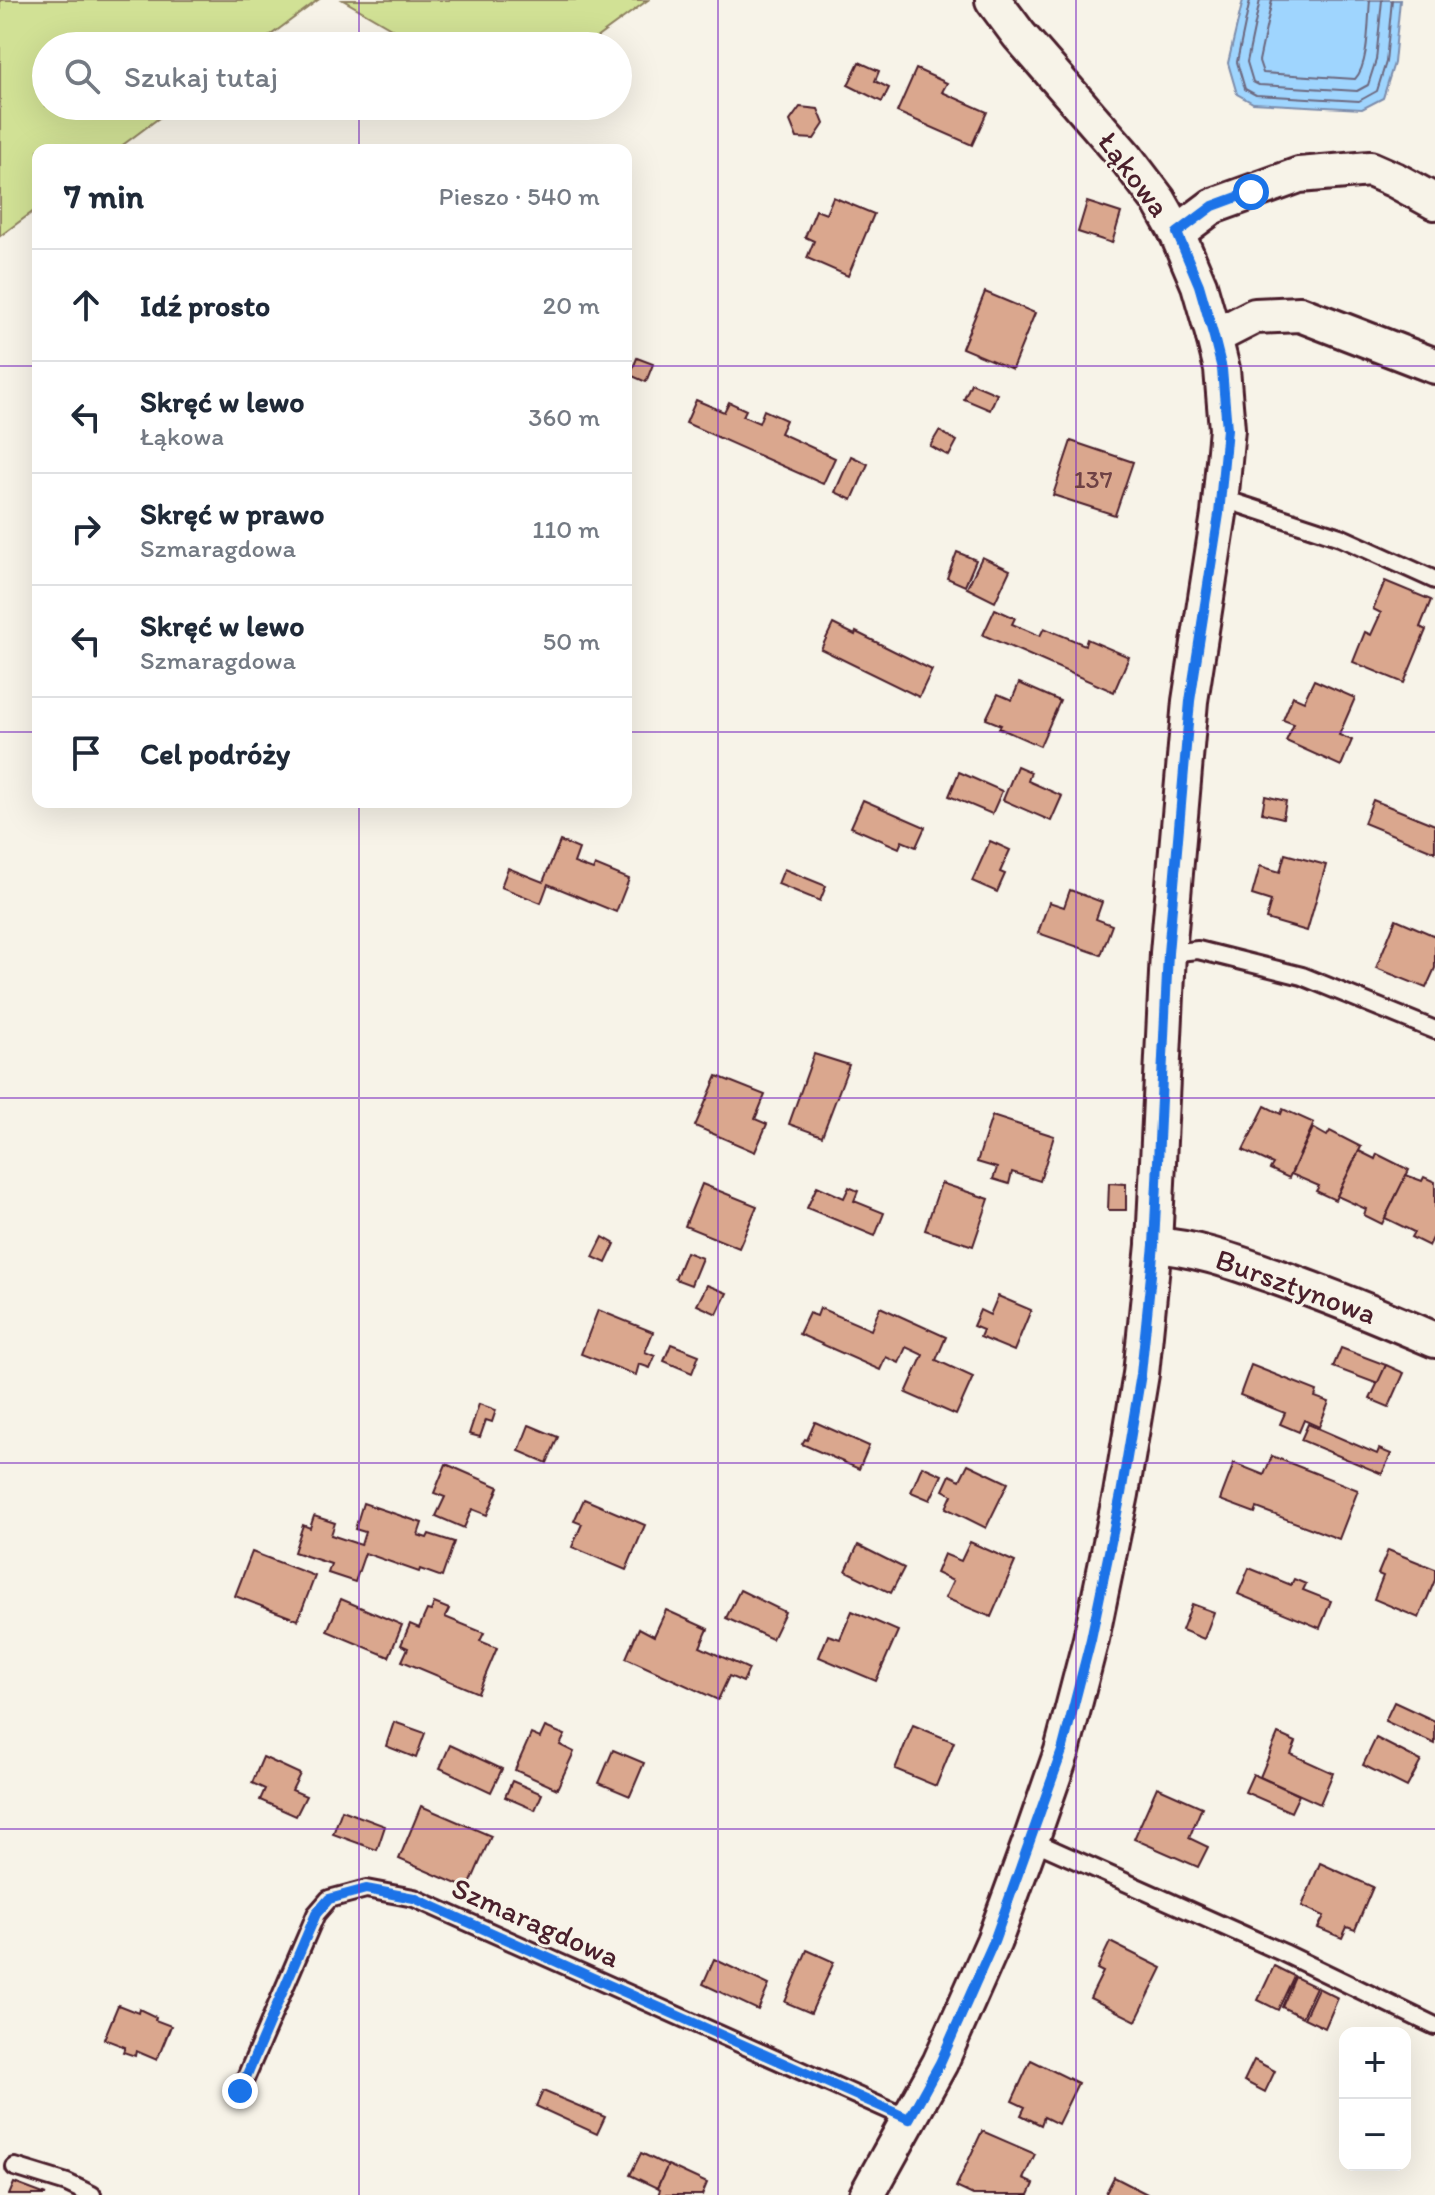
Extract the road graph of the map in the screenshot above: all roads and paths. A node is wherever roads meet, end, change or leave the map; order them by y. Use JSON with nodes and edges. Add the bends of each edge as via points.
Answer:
{"nodes":[{"id":1,"x":993,"y":0,"type":"edge"},
{"id":2,"x":1435,"y":202,"type":"edge"},
{"id":3,"x":1177,"y":233,"type":"junction"},
{"id":4,"x":1214,"y":337,"type":"junction"},
{"id":5,"x":1435,"y":366,"type":"edge"},
{"id":6,"x":1221,"y":498,"type":"junction"},
{"id":7,"x":1435,"y":580,"type":"edge"},
{"id":8,"x":1168,"y":953,"type":"junction"},
{"id":9,"x":1435,"y":1030,"type":"edge"},
{"id":10,"x":1154,"y":1245,"type":"junction"},
{"id":11,"x":1435,"y":1340,"type":"edge"},
{"id":12,"x":1031,"y":1840,"type":"junction"},
{"id":13,"x":1435,"y":2026,"type":"edge"},
{"id":14,"x":240,"y":2091,"type":"dead end"},
{"id":15,"x":909,"y":2119,"type":"junction"},
{"id":16,"x":15,"y":2167,"type":"dead end"},
{"id":17,"x":92,"y":2195,"type":"edge"},
{"id":18,"x":867,"y":2195,"type":"edge"}],
"edges":[{"from":1,"to":3,"type":"street","name":"Łąkowa","via":[[1127,159]]},
{"from":2,"to":3,"type":"street","via":[[1370,169],[1299,175],[1213,206]]},
{"from":3,"to":4,"type":"street","name":"Łąkowa"},
{"from":4,"to":5,"type":"street","via":[[1255,316],[1300,314]]},
{"from":4,"to":6,"type":"street","name":"Łąkowa","via":[[1227,429]]},
{"from":6,"to":7,"type":"lane","via":[[1340,537]]},
{"from":6,"to":8,"type":"street","name":"Łąkowa","via":[[1190,701]]},
{"from":8,"to":9,"type":"lane","via":[[1198,950],[1302,976]]},
{"from":8,"to":10,"type":"street","name":"Łąkowa"},
{"from":10,"to":11,"type":"street","name":"Bursztynowa","via":[[1216,1256]]},
{"from":10,"to":12,"type":"street","name":"Łąkowa","via":[[1141,1374],[1094,1625],[1062,1751]]},
{"from":12,"to":13,"type":"lane"},
{"from":12,"to":15,"type":"street","name":"Łąkowa","via":[[994,1941]]},
{"from":14,"to":15,"type":"lane","name":"Szmaragdowa","via":[[316,1914],[329,1899],[366,1889],[414,1898]]},
{"from":15,"to":18,"type":"street","name":"Łąkowa"},
{"from":16,"to":17,"type":"lane"}]}
